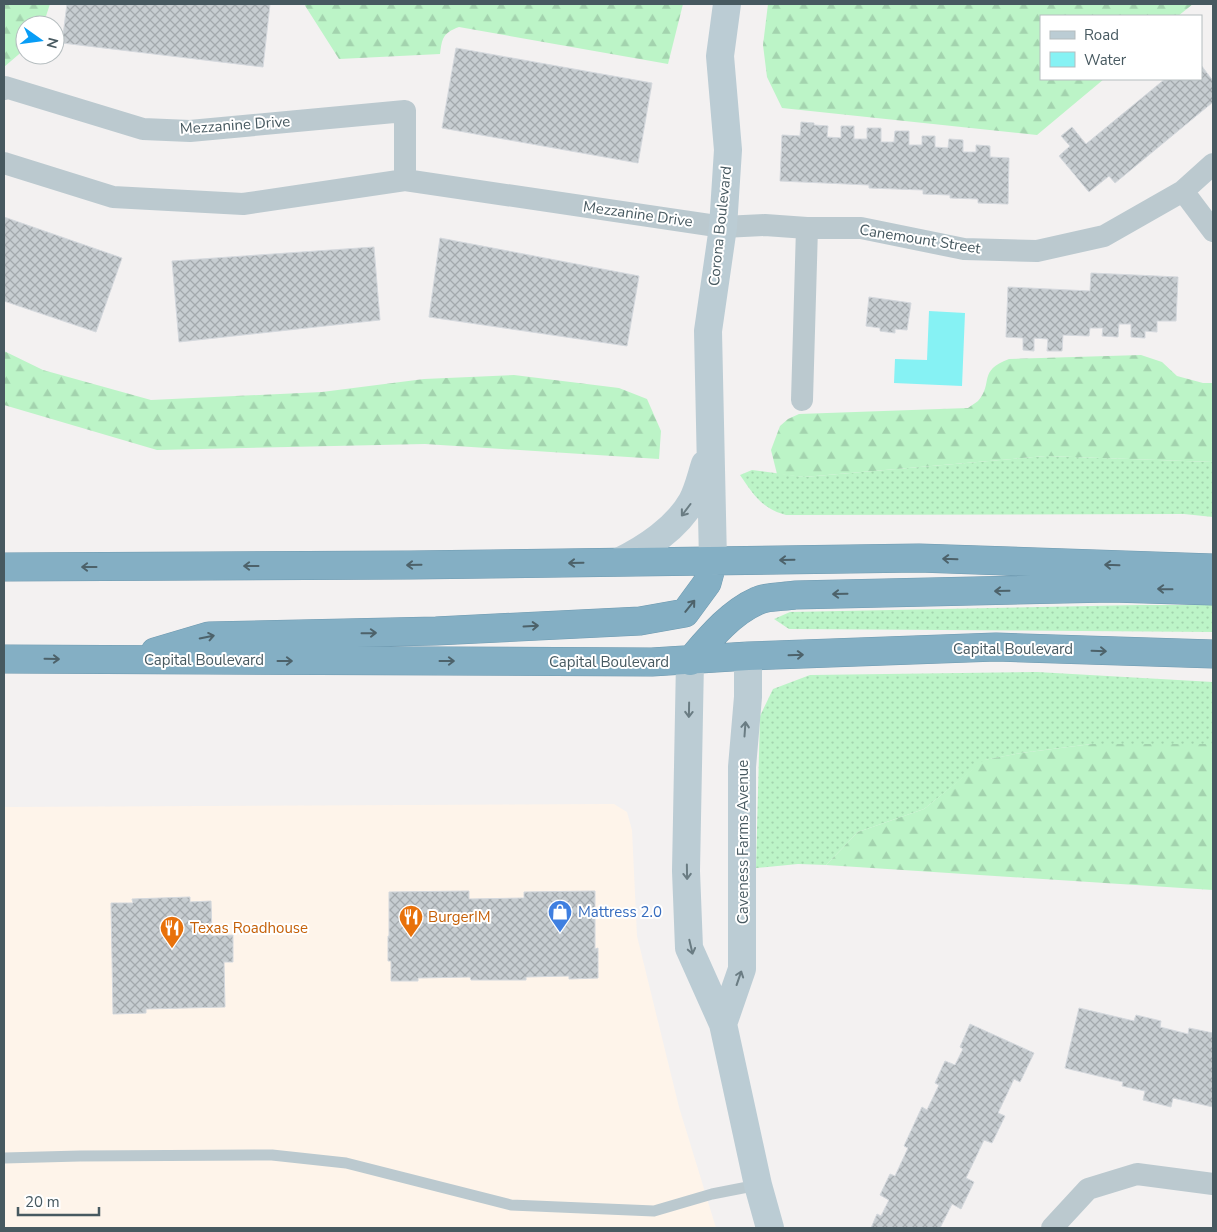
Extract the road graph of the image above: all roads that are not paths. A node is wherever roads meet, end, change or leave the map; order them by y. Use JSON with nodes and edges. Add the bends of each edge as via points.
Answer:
{"nodes":[{"id":1,"x":727,"y":4,"type":"edge"},
{"id":2,"x":4,"y":89,"type":"edge"},
{"id":3,"x":4,"y":162,"type":"edge"},
{"id":4,"x":1213,"y":164,"type":"edge"},
{"id":5,"x":405,"y":180,"type":"junction"},
{"id":6,"x":1183,"y":191,"type":"junction"},
{"id":7,"x":722,"y":227,"type":"junction"},
{"id":8,"x":807,"y":228,"type":"junction"},
{"id":9,"x":1213,"y":231,"type":"edge"},
{"id":10,"x":802,"y":400,"type":"dead end"},
{"id":11,"x":710,"y":448,"type":"junction"},
{"id":12,"x":713,"y":561,"type":"junction"},
{"id":13,"x":618,"y":562,"type":"junction"},
{"id":14,"x":4,"y":567,"type":"edge"},
{"id":15,"x":1213,"y":568,"type":"edge"},
{"id":16,"x":1213,"y":591,"type":"edge"},
{"id":17,"x":1213,"y":654,"type":"edge"},
{"id":18,"x":748,"y":656,"type":"junction"},
{"id":19,"x":4,"y":659,"type":"edge"},
{"id":20,"x":126,"y":660,"type":"junction"},
{"id":21,"x":690,"y":661,"type":"junction"},
{"id":22,"x":723,"y":1024,"type":"junction"},
{"id":23,"x":4,"y":1158,"type":"edge"},
{"id":24,"x":1213,"y":1184,"type":"edge"},
{"id":25,"x":758,"y":1185,"type":"junction"},
{"id":26,"x":770,"y":1228,"type":"edge"},
{"id":27,"x":1052,"y":1228,"type":"edge"}],
"edges":[{"from":1,"to":7,"type":"street","name":"Corona Boulevard","via":[[720,56],[728,150]]},
{"from":2,"to":5,"type":"street","name":"Mezzanine Drive","via":[[144,129],[190,131],[405,111]]},
{"from":3,"to":5,"type":"street","name":"Mezzanine Drive","via":[[114,198],[243,204]]},
{"from":4,"to":6,"type":"street","name":"Canemount Street"},
{"from":5,"to":7,"type":"street","name":"Mezzanine Drive"},
{"from":6,"to":8,"type":"street","name":"Canemount Street","via":[[1104,236],[1037,251],[964,248],[861,228]]},
{"from":6,"to":9,"type":"street"},
{"from":7,"to":8,"type":"street","name":"Canemount Street","via":[[765,225]]},
{"from":7,"to":11,"type":"street","name":"Corona Boulevard","via":[[708,331]]},
{"from":8,"to":10,"type":"street"},
{"from":11,"to":12,"type":"street","name":"Corona Boulevard"},
{"from":11,"to":13,"type":"street","name":"Corona Boulevard","one_way":true,"via":[[696,493],[686,510],[648,545]]},
{"from":12,"to":13,"type":"highway"},
{"from":15,"to":12,"type":"highway","one_way":true,"via":[[919,558]]},
{"from":20,"to":12,"type":"highway","one_way":true,"via":[[209,636],[436,631],[640,621],[685,613],[707,583]]},
{"from":13,"to":14,"type":"highway","one_way":true},
{"from":16,"to":21,"type":"highway","one_way":true,"via":[[1101,588],[795,595],[758,600],[740,611]]},
{"from":18,"to":17,"type":"highway","name":"Capital Boulevard","one_way":true,"via":[[996,647]]},
{"from":18,"to":21,"type":"highway","name":"Capital Boulevard"},
{"from":22,"to":18,"type":"street","name":"Caveness Farms Avenue","one_way":true,"via":[[742,969],[742,768]]},
{"from":19,"to":20,"type":"highway","name":"Capital Boulevard","one_way":true},
{"from":20,"to":21,"type":"highway","name":"Capital Boulevard","one_way":true},
{"from":21,"to":22,"type":"street","one_way":true,"via":[[686,870],[690,948]]},
{"from":22,"to":25,"type":"street"},
{"from":23,"to":25,"type":"lane","via":[[272,1155],[346,1163],[511,1205],[654,1211]]},
{"from":24,"to":27,"type":"street","via":[[1137,1174],[1088,1189]]},
{"from":25,"to":26,"type":"street"}]}
